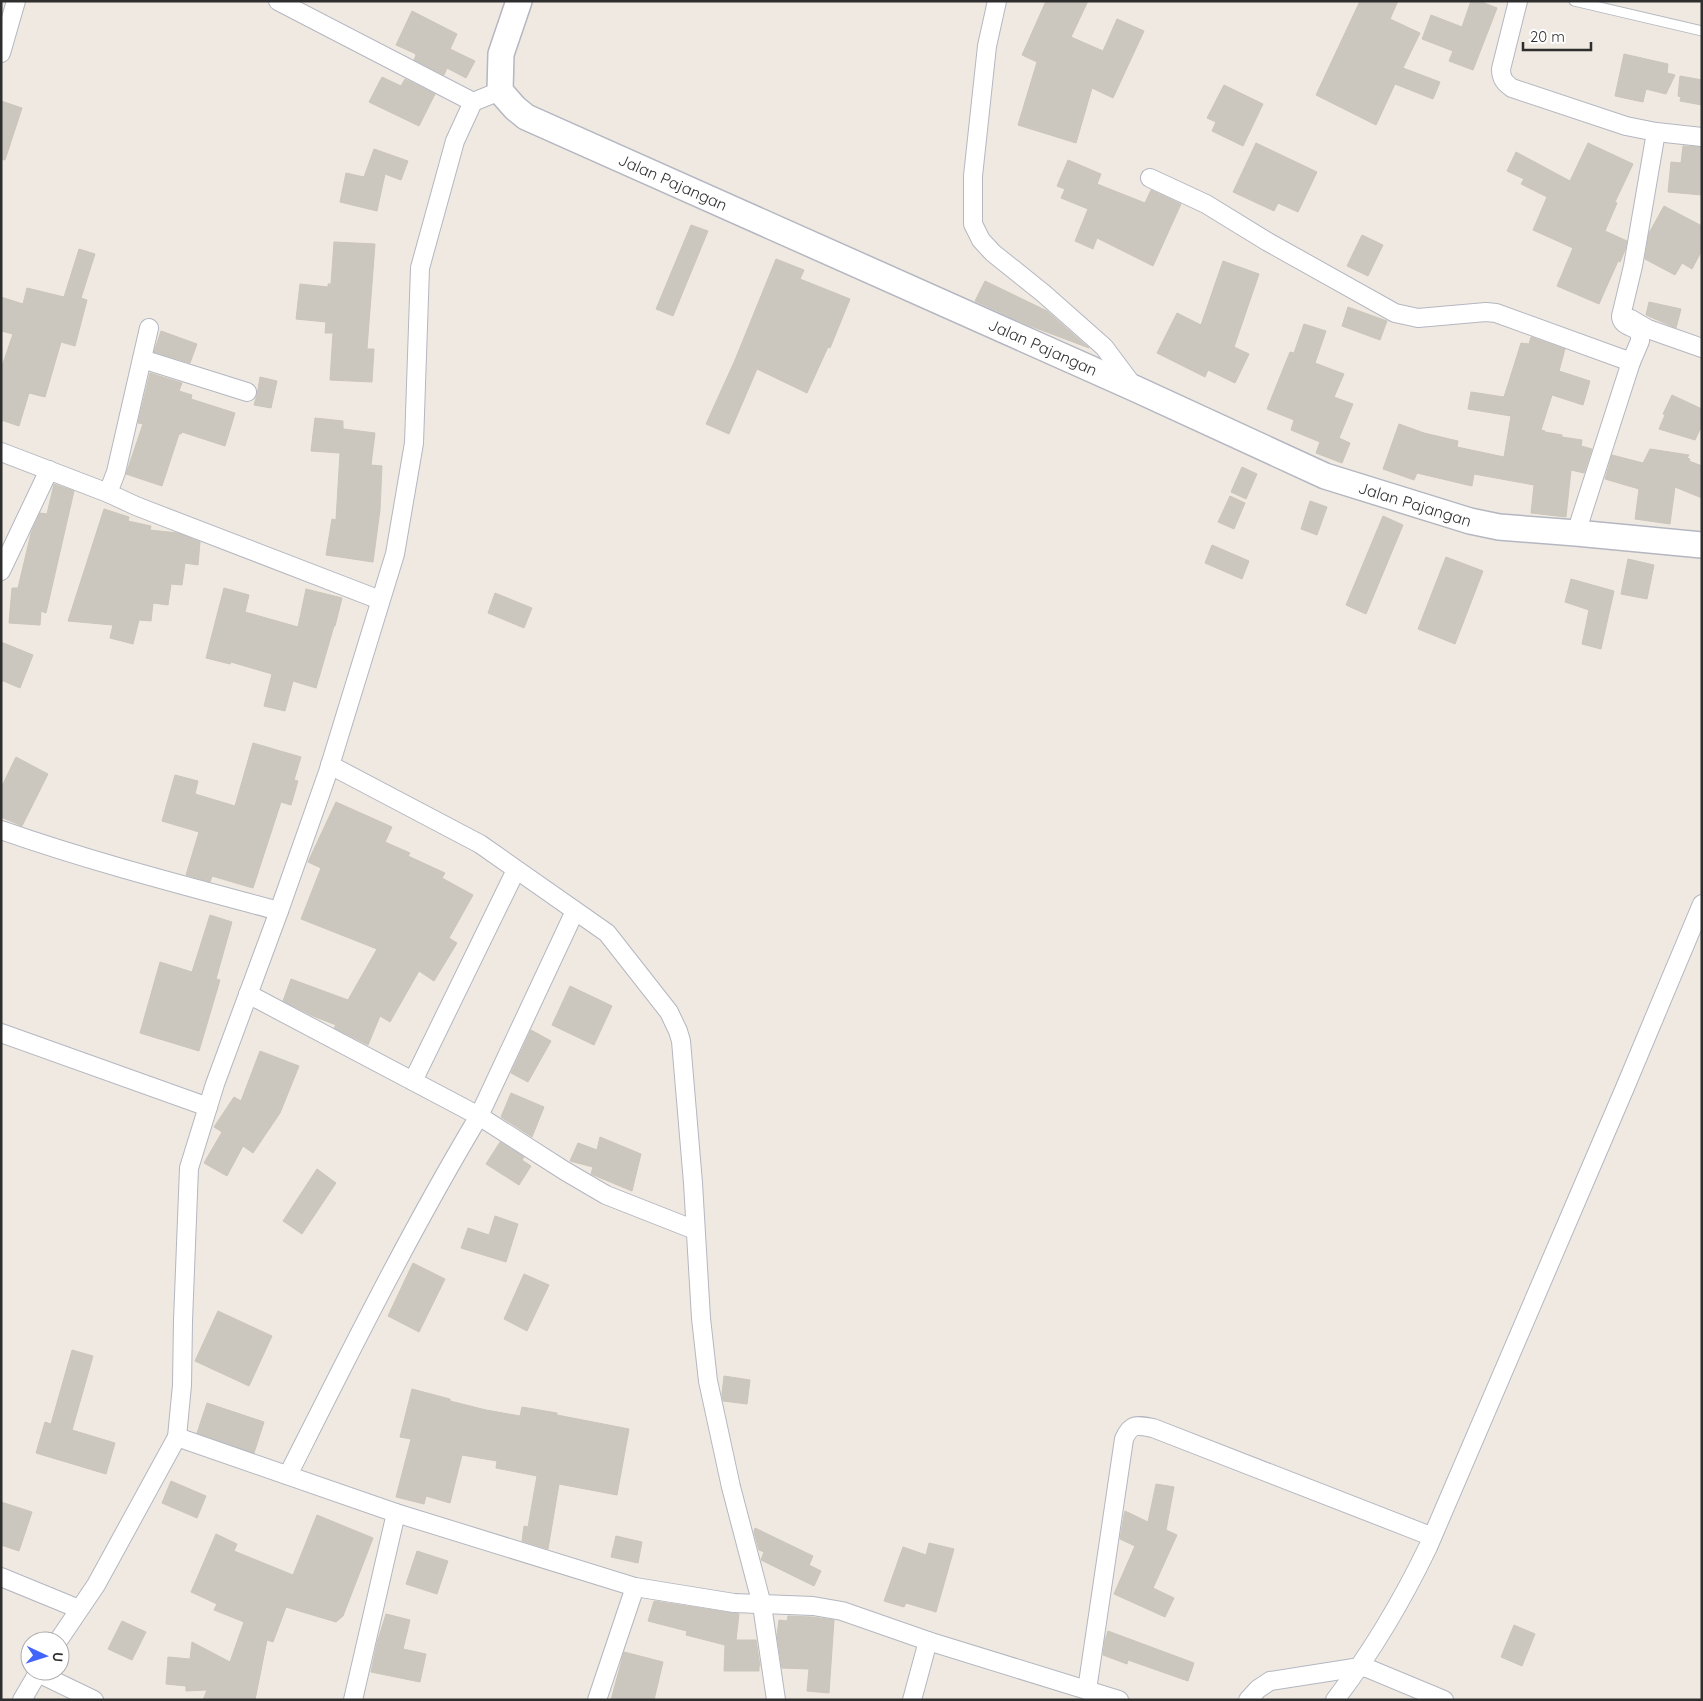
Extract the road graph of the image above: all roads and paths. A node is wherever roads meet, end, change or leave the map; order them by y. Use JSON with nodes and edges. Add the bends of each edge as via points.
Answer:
{"nodes":[{"id":1,"x":16,"y":1,"type":"edge"},
{"id":2,"x":278,"y":1,"type":"edge"},
{"id":3,"x":519,"y":1,"type":"edge"},
{"id":4,"x":997,"y":1,"type":"edge"},
{"id":5,"x":1518,"y":1,"type":"edge"},
{"id":6,"x":1574,"y":1,"type":"edge"},
{"id":7,"x":1702,"y":31,"type":"edge"},
{"id":8,"x":1,"y":53,"type":"edge"},
{"id":9,"x":500,"y":91,"type":"junction"},
{"id":10,"x":473,"y":102,"type":"junction"},
{"id":11,"x":1656,"y":132,"type":"junction"},
{"id":12,"x":1702,"y":137,"type":"edge"},
{"id":13,"x":1150,"y":178,"type":"dead end"},
{"id":14,"x":1621,"y":311,"type":"junction"},
{"id":15,"x":149,"y":328,"type":"dead end"},
{"id":16,"x":1702,"y":348,"type":"edge"},
{"id":17,"x":142,"y":359,"type":"junction"},
{"id":18,"x":1631,"y":362,"type":"junction"},
{"id":19,"x":1136,"y":389,"type":"junction"},
{"id":20,"x":247,"y":392,"type":"dead end"},
{"id":21,"x":1,"y":452,"type":"edge"},
{"id":22,"x":49,"y":470,"type":"junction"},
{"id":23,"x":108,"y":493,"type":"junction"},
{"id":24,"x":1576,"y":533,"type":"junction"},
{"id":25,"x":1702,"y":545,"type":"edge"},
{"id":26,"x":1,"y":571,"type":"edge"},
{"id":27,"x":380,"y":600,"type":"junction"},
{"id":28,"x":330,"y":765,"type":"junction"},
{"id":29,"x":1,"y":830,"type":"edge"},
{"id":30,"x":516,"y":870,"type":"junction"},
{"id":31,"x":1702,"y":904,"type":"edge"},
{"id":32,"x":279,"y":911,"type":"junction"},
{"id":33,"x":575,"y":911,"type":"junction"},
{"id":34,"x":248,"y":994,"type":"junction"},
{"id":35,"x":1,"y":1033,"type":"edge"},
{"id":36,"x":413,"y":1081,"type":"junction"},
{"id":37,"x":208,"y":1107,"type":"junction"},
{"id":38,"x":479,"y":1116,"type":"junction"},
{"id":39,"x":696,"y":1230,"type":"junction"},
{"id":40,"x":177,"y":1437,"type":"junction"},
{"id":41,"x":288,"y":1476,"type":"junction"},
{"id":42,"x":396,"y":1513,"type":"junction"},
{"id":43,"x":1431,"y":1538,"type":"junction"},
{"id":44,"x":1,"y":1577,"type":"edge"},
{"id":45,"x":636,"y":1587,"type":"junction"},
{"id":46,"x":762,"y":1605,"type":"junction"},
{"id":47,"x":79,"y":1609,"type":"junction"},
{"id":48,"x":65,"y":1631,"type":"edge"},
{"id":49,"x":928,"y":1641,"type":"junction"},
{"id":50,"x":1360,"y":1667,"type":"junction"},
{"id":51,"x":33,"y":1681,"type":"edge"},
{"id":52,"x":56,"y":1681,"type":"edge"},
{"id":53,"x":1087,"y":1690,"type":"junction"},
{"id":54,"x":22,"y":1700,"type":"edge"},
{"id":55,"x":94,"y":1700,"type":"edge"},
{"id":56,"x":352,"y":1700,"type":"edge"},
{"id":57,"x":597,"y":1700,"type":"edge"},
{"id":58,"x":776,"y":1700,"type":"edge"},
{"id":59,"x":912,"y":1700,"type":"edge"},
{"id":60,"x":1119,"y":1700,"type":"edge"},
{"id":61,"x":1248,"y":1700,"type":"edge"},
{"id":62,"x":1335,"y":1700,"type":"edge"},
{"id":63,"x":1444,"y":1700,"type":"edge"}],
"edges":[{"from":1,"to":8,"type":"street"},
{"from":2,"to":10,"type":"street"},
{"from":3,"to":9,"type":"main road","via":[[501,54]]},
{"from":4,"to":19,"type":"street","via":[[987,46],[973,176],[973,224],[993,253],[1104,346]]},
{"from":5,"to":11,"type":"street","via":[[1501,69],[1504,82],[1512,88],[1626,126]]},
{"from":6,"to":7,"type":"lane"},
{"from":9,"to":10,"type":"street"},
{"from":9,"to":19,"type":"main road","name":"Jalan Pajangan","via":[[526,117]]},
{"from":10,"to":27,"type":"street","via":[[455,141],[420,268],[414,443],[395,554]]},
{"from":11,"to":12,"type":"street"},
{"from":11,"to":14,"type":"street","via":[[1633,266]]},
{"from":13,"to":18,"type":"street","via":[[1206,204],[1395,313],[1418,318],[1496,313]]},
{"from":14,"to":16,"type":"street","via":[[1648,329]]},
{"from":14,"to":18,"type":"street","via":[[1624,324],[1637,329],[1641,335]]},
{"from":15,"to":17,"type":"street"},
{"from":17,"to":20,"type":"street"},
{"from":17,"to":23,"type":"street","via":[[116,472]]},
{"from":18,"to":24,"type":"street"},
{"from":19,"to":24,"type":"main road","name":"Jalan Pajangan","via":[[1325,476],[1470,521],[1499,527]]},
{"from":21,"to":22,"type":"street"},
{"from":22,"to":23,"type":"street"},
{"from":22,"to":26,"type":"street"},
{"from":23,"to":27,"type":"street"},
{"from":24,"to":25,"type":"main road","name":"Jalan Pajangan"},
{"from":27,"to":28,"type":"street"},
{"from":28,"to":30,"type":"street","via":[[480,844]]},
{"from":28,"to":32,"type":"street"},
{"from":29,"to":32,"type":"street"},
{"from":30,"to":33,"type":"street"},
{"from":30,"to":36,"type":"street"},
{"from":31,"to":43,"type":"street"},
{"from":32,"to":34,"type":"street"},
{"from":33,"to":38,"type":"street"},
{"from":33,"to":39,"type":"street","via":[[607,934],[668,1012],[678,1031]]},
{"from":34,"to":36,"type":"street"},
{"from":34,"to":37,"type":"street"},
{"from":35,"to":37,"type":"street"},
{"from":36,"to":38,"type":"street"},
{"from":37,"to":40,"type":"street","via":[[190,1168]]},
{"from":38,"to":39,"type":"street","via":[[606,1195]]},
{"from":38,"to":41,"type":"street","via":[[372,1307]]},
{"from":39,"to":46,"type":"street","via":[[708,1381]]},
{"from":40,"to":41,"type":"street"},
{"from":40,"to":47,"type":"street","via":[[96,1585]]},
{"from":41,"to":42,"type":"street"},
{"from":42,"to":45,"type":"street"},
{"from":42,"to":56,"type":"street"},
{"from":43,"to":50,"type":"street","via":[[1412,1580]]},
{"from":43,"to":53,"type":"street","via":[[1153,1428],[1132,1426],[1124,1439]]},
{"from":44,"to":47,"type":"street"},
{"from":45,"to":46,"type":"street"},
{"from":45,"to":57,"type":"street"},
{"from":46,"to":49,"type":"street","via":[[813,1606],[842,1611]]},
{"from":46,"to":58,"type":"street"},
{"from":47,"to":48,"type":"street"},
{"from":49,"to":53,"type":"street"},
{"from":49,"to":59,"type":"street"},
{"from":50,"to":61,"type":"street","via":[[1270,1681]]},
{"from":50,"to":62,"type":"street"},
{"from":50,"to":63,"type":"street"},
{"from":51,"to":54,"type":"street"},
{"from":52,"to":55,"type":"street"},
{"from":53,"to":60,"type":"street"}]}
